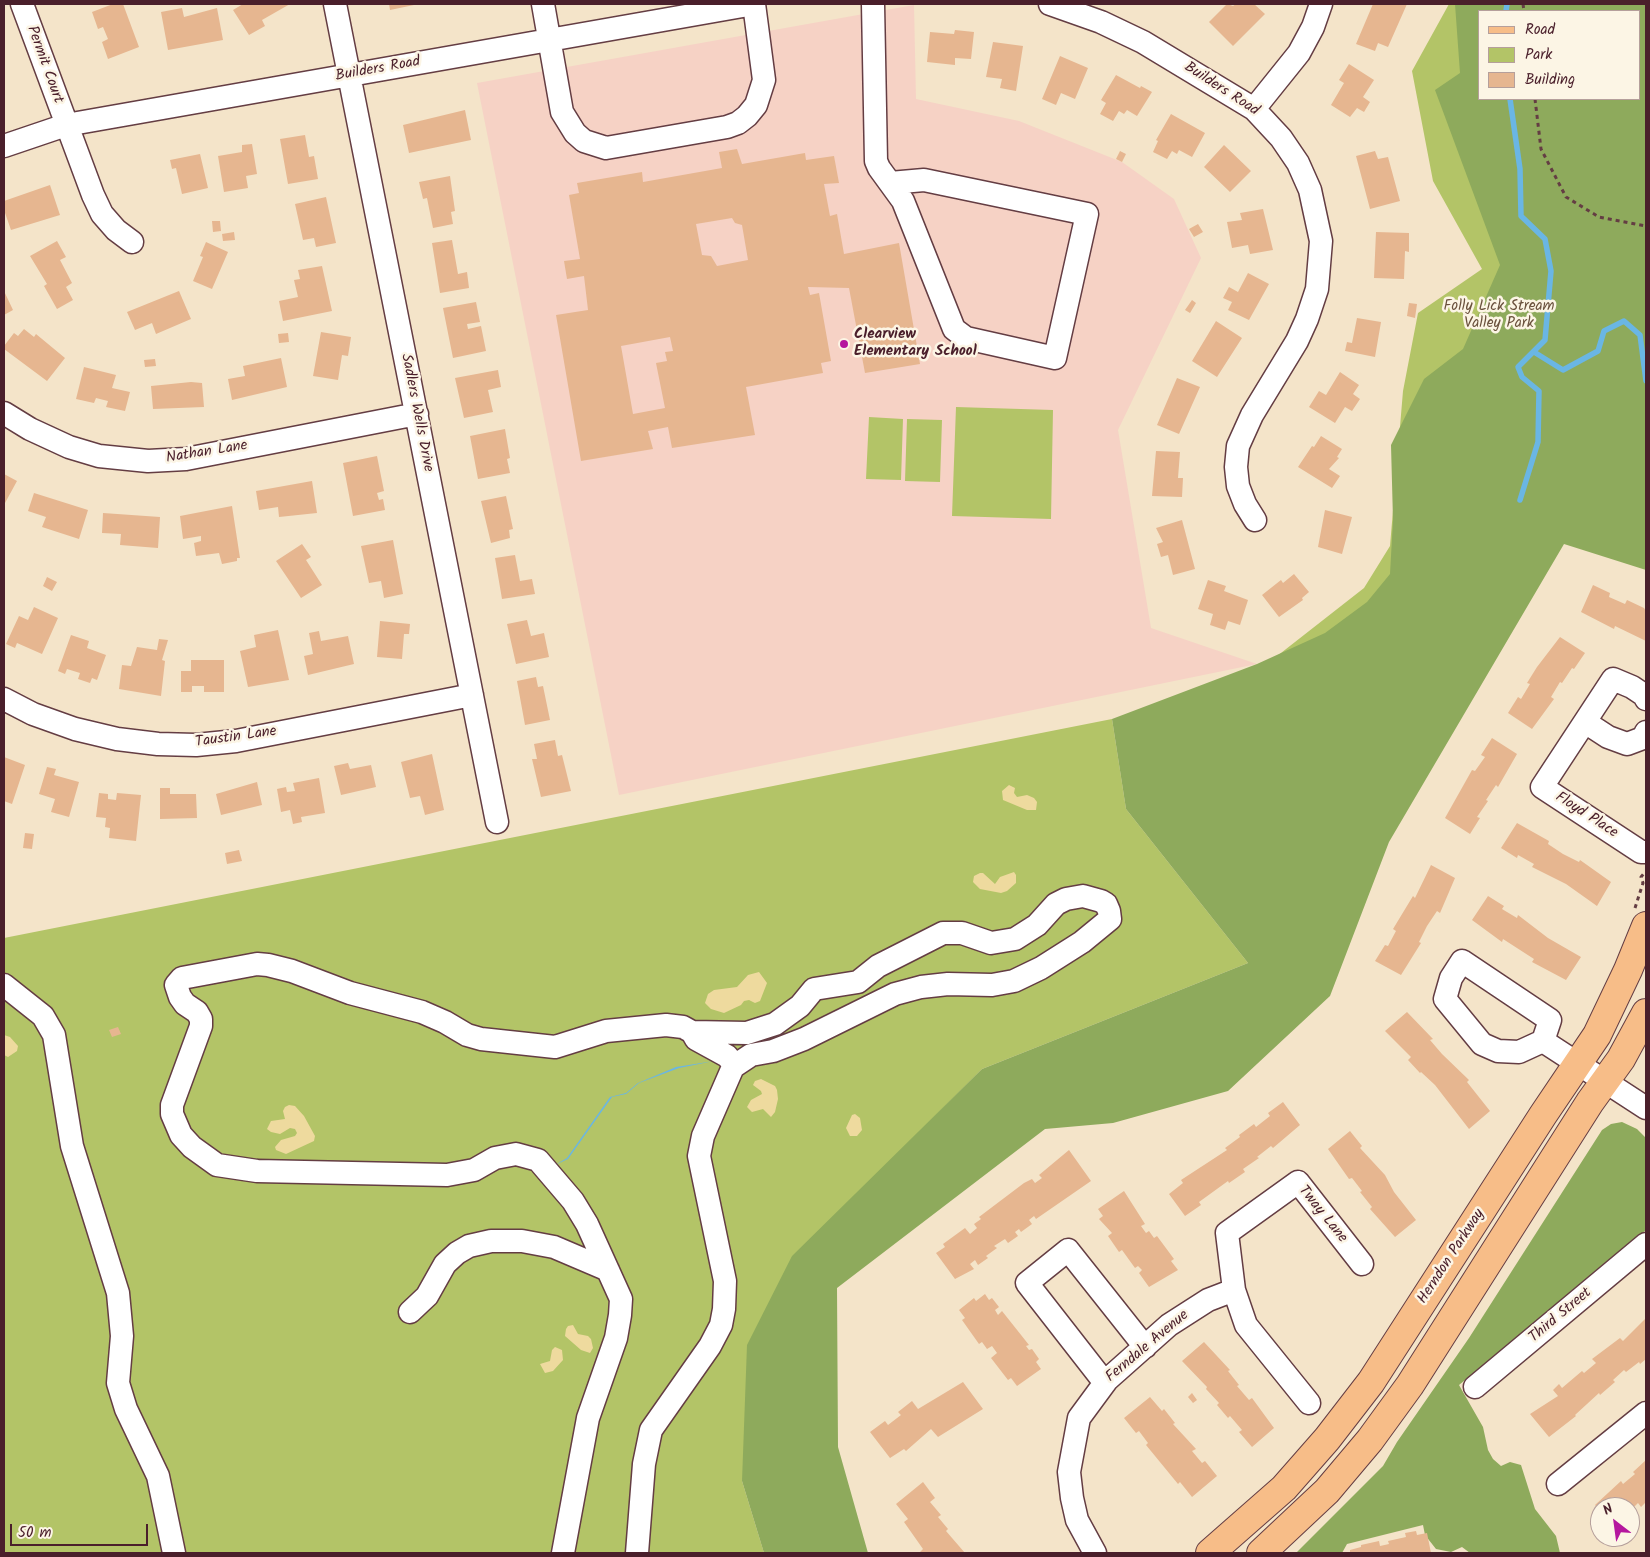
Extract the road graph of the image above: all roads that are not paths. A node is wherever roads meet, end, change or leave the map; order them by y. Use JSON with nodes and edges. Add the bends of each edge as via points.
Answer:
{"nodes":[{"id":1,"x":22,"y":4,"type":"edge"},
{"id":2,"x":334,"y":4,"type":"edge"},
{"id":3,"x":543,"y":4,"type":"edge"},
{"id":4,"x":754,"y":4,"type":"edge"},
{"id":5,"x":873,"y":4,"type":"edge"},
{"id":6,"x":1050,"y":4,"type":"edge"},
{"id":7,"x":1320,"y":4,"type":"edge"},
{"id":8,"x":549,"y":40,"type":"junction"},
{"id":9,"x":349,"y":76,"type":"junction"},
{"id":10,"x":1254,"y":109,"type":"junction"},
{"id":11,"x":66,"y":125,"type":"junction"},
{"id":12,"x":4,"y":146,"type":"edge"},
{"id":13,"x":890,"y":183,"type":"junction"},
{"id":14,"x":132,"y":242,"type":"dead end"},
{"id":15,"x":4,"y":413,"type":"edge"},
{"id":16,"x":417,"y":414,"type":"junction"},
{"id":17,"x":1255,"y":520,"type":"dead end"},
{"id":18,"x":472,"y":695,"type":"junction"},
{"id":19,"x":4,"y":699,"type":"edge"},
{"id":20,"x":1646,"y":700,"type":"edge"},
{"id":21,"x":1585,"y":722,"type":"junction"},
{"id":22,"x":1646,"y":732,"type":"edge"},
{"id":23,"x":497,"y":822,"type":"dead end"},
{"id":24,"x":1646,"y":852,"type":"edge"},
{"id":25,"x":1646,"y":926,"type":"edge"},
{"id":26,"x":4,"y":986,"type":"edge"},
{"id":27,"x":1646,"y":1013,"type":"edge"},
{"id":28,"x":692,"y":1032,"type":"junction"},
{"id":29,"x":1543,"y":1041,"type":"junction"},
{"id":30,"x":733,"y":1063,"type":"dead end"},
{"id":31,"x":1578,"y":1063,"type":"junction"},
{"id":32,"x":1606,"y":1081,"type":"junction"},
{"id":33,"x":1646,"y":1108,"type":"edge"},
{"id":34,"x":1646,"y":1244,"type":"edge"},
{"id":35,"x":1362,"y":1264,"type":"dead end"},
{"id":36,"x":608,"y":1270,"type":"junction"},
{"id":37,"x":1234,"y":1290,"type":"junction"},
{"id":38,"x":410,"y":1312,"type":"dead end"},
{"id":39,"x":1145,"y":1347,"type":"junction"},
{"id":40,"x":1105,"y":1383,"type":"junction"},
{"id":41,"x":1476,"y":1387,"type":"dead end"},
{"id":42,"x":1309,"y":1403,"type":"dead end"},
{"id":43,"x":1646,"y":1413,"type":"edge"},
{"id":44,"x":1558,"y":1484,"type":"dead end"},
{"id":45,"x":174,"y":1553,"type":"edge"},
{"id":46,"x":563,"y":1553,"type":"edge"},
{"id":47,"x":638,"y":1553,"type":"edge"},
{"id":48,"x":1095,"y":1553,"type":"edge"},
{"id":49,"x":1210,"y":1553,"type":"edge"},
{"id":50,"x":1261,"y":1553,"type":"edge"}],
"edges":[{"from":1,"to":11,"type":"street","name":"Permit Court"},
{"from":2,"to":9,"type":"street","name":"Sadlers Wells Drive"},
{"from":3,"to":8,"type":"street"},
{"from":4,"to":8,"type":"street","name":"Builders Road"},
{"from":4,"to":8,"type":"street","via":[[764,68],[762,92],[747,116],[727,127],[606,148],[584,141],[562,112]]},
{"from":5,"to":13,"type":"street","via":[[875,153],[879,168]]},
{"from":6,"to":10,"type":"street","name":"Builders Road","via":[[1101,22],[1143,42]]},
{"from":7,"to":10,"type":"street","via":[[1313,27],[1299,53]]},
{"from":8,"to":9,"type":"street","name":"Builders Road"},
{"from":9,"to":11,"type":"street","name":"Builders Road"},
{"from":9,"to":16,"type":"street","name":"Sadlers Wells Drive"},
{"from":10,"to":17,"type":"street","name":"Builders Road","via":[[1281,138],[1298,163],[1310,190],[1320,241],[1317,289],[1307,319],[1238,446],[1238,486]]},
{"from":11,"to":12,"type":"street","name":"Builders Road"},
{"from":11,"to":14,"type":"street","name":"Permit Court","via":[[102,214]]},
{"from":13,"to":13,"type":"street","via":[[902,202],[956,332],[966,338],[1055,358],[1087,214],[924,180]]},
{"from":15,"to":16,"type":"street","name":"Nathan Lane","via":[[30,430],[69,447],[99,456],[148,461],[186,459]]},
{"from":16,"to":18,"type":"street","name":"Sadlers Wells Drive"},
{"from":18,"to":19,"type":"street","name":"Taustin Lane","via":[[236,741],[196,745],[117,739],[75,729],[33,714]]},
{"from":18,"to":23,"type":"street","name":"Sadlers Wells Drive"},
{"from":20,"to":21,"type":"street","name":"Floyd Place","via":[[1632,687],[1613,679]]},
{"from":21,"to":22,"type":"street","via":[[1608,737],[1627,744],[1643,738]]},
{"from":21,"to":24,"type":"street","name":"Floyd Place","via":[[1542,787],[1641,852]]},
{"from":25,"to":31,"type":"main road","name":"Herndon Parkway","via":[[1604,1022]]},
{"from":26,"to":45,"type":"street","via":[[43,1016],[54,1035],[72,1146],[118,1293],[122,1336],[118,1383],[126,1409],[158,1476]]},
{"from":27,"to":32,"type":"main road"},
{"from":28,"to":30,"type":"street"},
{"from":28,"to":36,"type":"street","via":[[666,1025],[643,1026],[606,1031],[555,1047],[507,1043],[467,1035],[422,1012],[356,995],[268,965],[257,964],[182,978],[176,985],[185,1004],[202,1019],[172,1104],[172,1114],[180,1136],[209,1160],[217,1165],[257,1171],[447,1175],[474,1170],[495,1158],[516,1154],[528,1156],[538,1160],[573,1201]]},
{"from":28,"to":47,"type":"street","via":[[747,1033],[775,1024],[800,1006],[814,989],[858,982],[878,966],[943,933],[962,933],[991,943],[1015,939],[1066,898],[1084,896],[1101,901],[1109,910],[1110,919],[1082,942],[1014,981],[992,985],[948,984],[895,994],[804,1039],[773,1051],[751,1055],[733,1067],[703,1136],[700,1156],[725,1281],[721,1325],[651,1430],[644,1464]]},
{"from":29,"to":29,"type":"street","via":[[1550,1020],[1462,961],[1451,978],[1445,999],[1482,1044],[1498,1051],[1519,1052]]},
{"from":29,"to":31,"type":"street"},
{"from":31,"to":32,"type":"street"},
{"from":31,"to":49,"type":"main road","name":"Herndon Parkway","via":[[1351,1410],[1284,1488]]},
{"from":32,"to":33,"type":"street"},
{"from":32,"to":50,"type":"main road","via":[[1390,1413],[1326,1491]]},
{"from":34,"to":41,"type":"street","name":"Third Street"},
{"from":35,"to":37,"type":"street","name":"Tway Lane","via":[[1298,1182],[1227,1233]]},
{"from":36,"to":38,"type":"street","via":[[554,1247],[522,1241],[491,1241],[469,1246],[457,1253],[445,1264],[427,1296]]},
{"from":36,"to":46,"type":"street","via":[[621,1299],[620,1315],[616,1338],[588,1418]]},
{"from":37,"to":39,"type":"street","name":"Ferndale Avenue","via":[[1208,1300],[1169,1325]]},
{"from":37,"to":42,"type":"street","via":[[1246,1326]]},
{"from":39,"to":40,"type":"street","name":"Ferndale Avenue"},
{"from":39,"to":40,"type":"street","via":[[1068,1250],[1027,1283]]},
{"from":40,"to":48,"type":"street","name":"Ferndale Avenue","via":[[1079,1418],[1069,1472],[1077,1520]]},
{"from":43,"to":44,"type":"street"}]}
